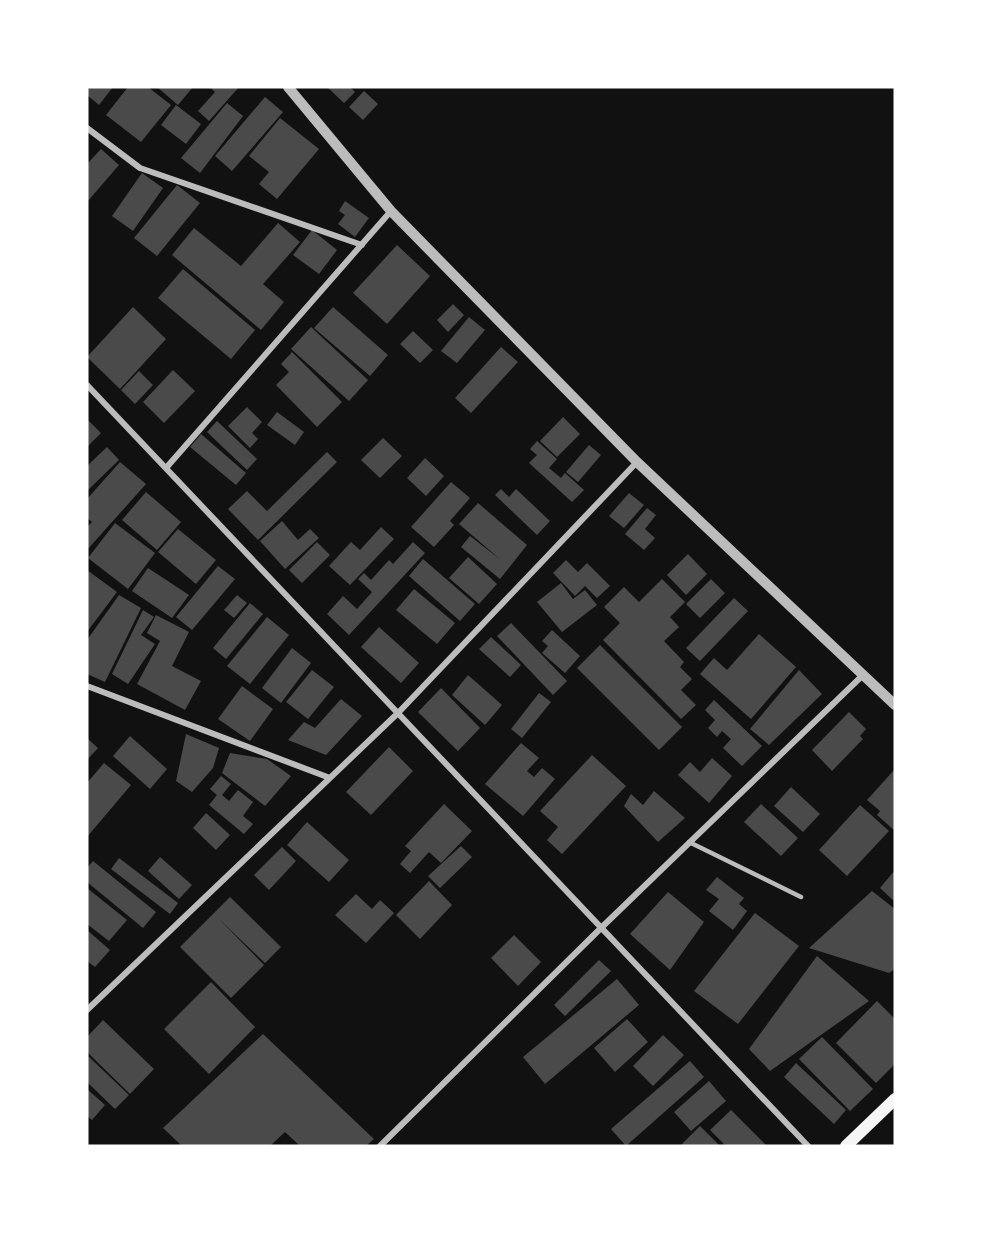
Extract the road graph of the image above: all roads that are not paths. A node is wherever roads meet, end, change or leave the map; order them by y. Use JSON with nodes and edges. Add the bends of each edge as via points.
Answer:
{"nodes":[{"id":1,"x":288,"y":87,"type":"edge"},
{"id":2,"x":87,"y":128,"type":"edge"},
{"id":3,"x":391,"y":211,"type":"junction"},
{"id":4,"x":362,"y":244,"type":"junction"},
{"id":5,"x":87,"y":385,"type":"edge"},
{"id":6,"x":637,"y":462,"type":"junction"},
{"id":7,"x":166,"y":468,"type":"junction"},
{"id":8,"x":863,"y":675,"type":"junction"},
{"id":9,"x":87,"y":686,"type":"edge"},
{"id":10,"x":895,"y":705,"type":"edge"},
{"id":11,"x":398,"y":713,"type":"junction"},
{"id":12,"x":330,"y":778,"type":"junction"},
{"id":13,"x":689,"y":842,"type":"junction"},
{"id":14,"x":801,"y":897,"type":"dead end"},
{"id":15,"x":601,"y":928,"type":"junction"},
{"id":16,"x":87,"y":1010,"type":"edge"},
{"id":17,"x":895,"y":1099,"type":"edge"},
{"id":18,"x":380,"y":1146,"type":"edge"},
{"id":19,"x":808,"y":1146,"type":"edge"},
{"id":20,"x":846,"y":1146,"type":"edge"}],
"edges":[{"from":1,"to":3,"type":"street"},
{"from":2,"to":4,"type":"street","via":[[140,168]]},
{"from":3,"to":4,"type":"street"},
{"from":3,"to":6,"type":"street"},
{"from":4,"to":7,"type":"street"},
{"from":5,"to":7,"type":"street"},
{"from":6,"to":8,"type":"street"},
{"from":6,"to":11,"type":"street"},
{"from":7,"to":11,"type":"street"},
{"from":8,"to":10,"type":"street"},
{"from":8,"to":13,"type":"street"},
{"from":9,"to":12,"type":"street"},
{"from":11,"to":12,"type":"street"},
{"from":11,"to":15,"type":"street"},
{"from":12,"to":16,"type":"street"},
{"from":13,"to":14,"type":"lane"},
{"from":13,"to":15,"type":"street"},
{"from":15,"to":18,"type":"street"},
{"from":15,"to":19,"type":"street"},
{"from":17,"to":20,"type":"main road"}]}
